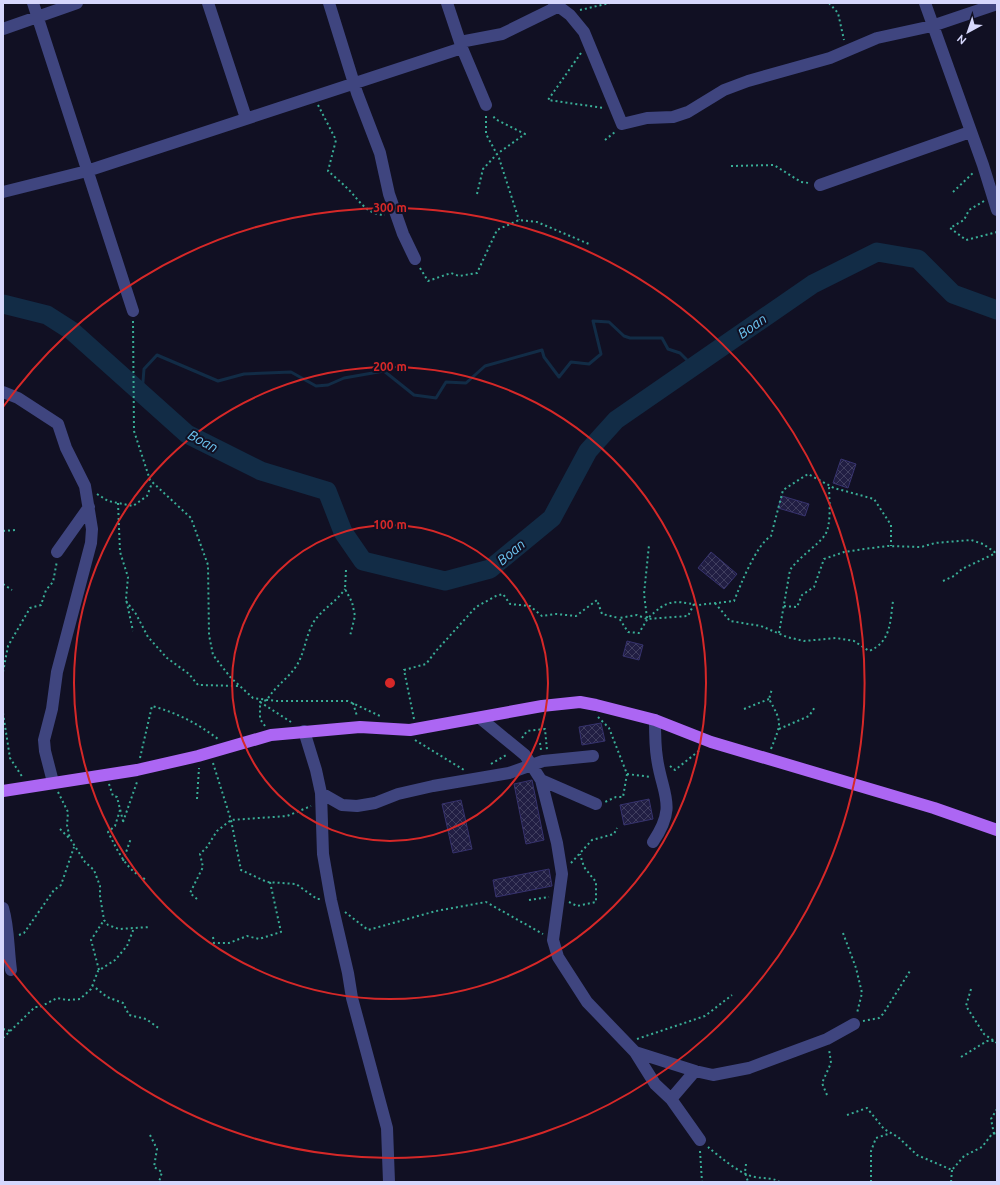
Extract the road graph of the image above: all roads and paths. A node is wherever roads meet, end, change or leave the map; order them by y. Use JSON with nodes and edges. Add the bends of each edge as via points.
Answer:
{"nodes":[{"id":1,"x":33,"y":3,"type":"edge"},
{"id":2,"x":77,"y":3,"type":"edge"},
{"id":3,"x":208,"y":3,"type":"edge"},
{"id":4,"x":330,"y":3,"type":"edge"},
{"id":5,"x":447,"y":3,"type":"edge"},
{"id":6,"x":610,"y":3,"type":"edge"},
{"id":7,"x":829,"y":3,"type":"edge"},
{"id":8,"x":925,"y":3,"type":"edge"},
{"id":9,"x":997,"y":4,"type":"edge"},
{"id":10,"x":556,"y":5,"type":"edge"},
{"id":11,"x":570,"y":15,"type":"junction"},
{"id":12,"x":38,"y":17,"type":"junction"},
{"id":13,"x":932,"y":26,"type":"junction"},
{"id":14,"x":3,"y":29,"type":"edge"},
{"id":15,"x":588,"y":42,"type":"junction"},
{"id":16,"x":461,"y":45,"type":"junction"},
{"id":17,"x":850,"y":49,"type":"junction"},
{"id":18,"x":354,"y":82,"type":"junction"},
{"id":19,"x":313,"y":96,"type":"junction"},
{"id":20,"x":486,"y":105,"type":"junction"},
{"id":21,"x":615,"y":109,"type":"junction"},
{"id":22,"x":246,"y":118,"type":"junction"},
{"id":23,"x":970,"y":132,"type":"junction"},
{"id":24,"x":497,"y":154,"type":"junction"},
{"id":25,"x":983,"y":165,"type":"junction"},
{"id":26,"x":731,"y":166,"type":"dead end"},
{"id":27,"x":87,"y":171,"type":"junction"},
{"id":28,"x":820,"y":185,"type":"joint"},
{"id":29,"x":3,"y":192,"type":"edge"},
{"id":30,"x":953,"y":192,"type":"dead end"},
{"id":31,"x":477,"y":194,"type":"dead end"},
{"id":32,"x":992,"y":196,"type":"junction"},
{"id":33,"x":997,"y":210,"type":"edge"},
{"id":34,"x":397,"y":215,"type":"junction"},
{"id":35,"x":519,"y":220,"type":"junction"},
{"id":36,"x":997,"y":232,"type":"edge"},
{"id":37,"x":589,"y":244,"type":"dead end"},
{"id":38,"x":415,"y":259,"type":"joint"},
{"id":39,"x":133,"y":311,"type":"joint"},
{"id":40,"x":3,"y":392,"type":"edge"},
{"id":41,"x":152,"y":483,"type":"junction"},
{"id":42,"x":829,"y":485,"type":"junction"},
{"id":43,"x":84,"y":486,"type":"junction"},
{"id":44,"x":118,"y":503,"type":"junction"},
{"id":45,"x":89,"y":507,"type":"junction"},
{"id":46,"x":16,"y":530,"type":"dead end"},
{"id":47,"x":3,"y":531,"type":"edge"},
{"id":48,"x":649,"y":545,"type":"dead end"},
{"id":49,"x":891,"y":546,"type":"junction"},
{"id":50,"x":57,"y":552,"type":"joint"},
{"id":51,"x":996,"y":552,"type":"edge"},
{"id":52,"x":346,"y":570,"type":"dead end"},
{"id":53,"x":943,"y":581,"type":"dead end"},
{"id":54,"x":3,"y":584,"type":"edge"},
{"id":55,"x":12,"y":590,"type":"dead end"},
{"id":56,"x":345,"y":590,"type":"junction"},
{"id":57,"x":126,"y":601,"type":"junction"},
{"id":58,"x":893,"y":602,"type":"dead end"},
{"id":59,"x":715,"y":603,"type":"junction"},
{"id":60,"x":694,"y":604,"type":"junction"},
{"id":61,"x":784,"y":606,"type":"junction"},
{"id":62,"x":619,"y":618,"type":"junction"},
{"id":63,"x":648,"y":619,"type":"junction"},
{"id":64,"x":133,"y":631,"type":"dead end"},
{"id":65,"x":780,"y":633,"type":"junction"},
{"id":66,"x":350,"y":636,"type":"dead end"},
{"id":67,"x":3,"y":672,"type":"edge"},
{"id":68,"x":239,"y":686,"type":"junction"},
{"id":69,"x":772,"y":689,"type":"dead end"},
{"id":70,"x":770,"y":698,"type":"junction"},
{"id":71,"x":267,"y":700,"type":"junction"},
{"id":72,"x":260,"y":702,"type":"junction"},
{"id":73,"x":815,"y":707,"type":"dead end"},
{"id":74,"x":744,"y":708,"type":"dead end"},
{"id":75,"x":3,"y":713,"type":"edge"},
{"id":76,"x":595,"y":715,"type":"dead end"},
{"id":77,"x":381,"y":717,"type":"dead end"},
{"id":78,"x":480,"y":718,"type":"junction"},
{"id":79,"x":655,"y":720,"type":"junction"},
{"id":80,"x":416,"y":729,"type":"junction"},
{"id":81,"x":304,"y":730,"type":"junction"},
{"id":82,"x":396,"y":730,"type":"junction"},
{"id":83,"x":779,"y":730,"type":"junction"},
{"id":84,"x":271,"y":735,"type":"junction"},
{"id":85,"x":711,"y":742,"type":"junction"},
{"id":86,"x":518,"y":748,"type":"junction"},
{"id":87,"x":222,"y":750,"type":"junction"},
{"id":88,"x":203,"y":755,"type":"junction"},
{"id":89,"x":593,"y":756,"type":"dead end"},
{"id":90,"x":657,"y":758,"type":"junction"},
{"id":91,"x":549,"y":760,"type":"junction"},
{"id":92,"x":767,"y":760,"type":"junction"},
{"id":93,"x":532,"y":764,"type":"junction"},
{"id":94,"x":485,"y":768,"type":"dead end"},
{"id":95,"x":137,"y":770,"type":"junction"},
{"id":96,"x":465,"y":770,"type":"dead end"},
{"id":97,"x":106,"y":774,"type":"junction"},
{"id":98,"x":628,"y":774,"type":"junction"},
{"id":99,"x":662,"y":778,"type":"junction"},
{"id":100,"x":541,"y":780,"type":"junction"},
{"id":101,"x":53,"y":782,"type":"junction"},
{"id":102,"x":29,"y":787,"type":"junction"},
{"id":103,"x":3,"y":791,"type":"edge"},
{"id":104,"x":321,"y":793,"type":"junction"},
{"id":105,"x":197,"y":799,"type":"dead end"},
{"id":106,"x":596,"y":804,"type":"joint"},
{"id":107,"x":120,"y":810,"type":"junction"},
{"id":108,"x":231,"y":820,"type":"junction"},
{"id":109,"x":617,"y":828,"type":"dead end"},
{"id":110,"x":60,"y":829,"type":"dead end"},
{"id":111,"x":997,"y":830,"type":"edge"},
{"id":112,"x":131,"y":838,"type":"dead end"},
{"id":113,"x":71,"y":840,"type":"junction"},
{"id":114,"x":653,"y":842,"type":"dead end"},
{"id":115,"x":74,"y":847,"type":"junction"},
{"id":116,"x":580,"y":854,"type":"junction"},
{"id":117,"x":123,"y":861,"type":"junction"},
{"id":118,"x":562,"y":874,"type":"junction"},
{"id":119,"x":145,"y":879,"type":"dead end"},
{"id":120,"x":270,"y":882,"type":"junction"},
{"id":121,"x":559,"y":896,"type":"junction"},
{"id":122,"x":197,"y":899,"type":"dead end"},
{"id":123,"x":331,"y":900,"type":"junction"},
{"id":124,"x":529,"y":900,"type":"dead end"},
{"id":125,"x":3,"y":908,"type":"edge"},
{"id":126,"x":104,"y":920,"type":"junction"},
{"id":127,"x":150,"y":927,"type":"dead end"},
{"id":128,"x":134,"y":928,"type":"junction"},
{"id":129,"x":8,"y":933,"type":"junction"},
{"id":130,"x":843,"y":933,"type":"dead end"},
{"id":131,"x":213,"y":937,"type":"dead end"},
{"id":132,"x":552,"y":940,"type":"junction"},
{"id":133,"x":11,"y":970,"type":"dead end"},
{"id":134,"x":99,"y":970,"type":"junction"},
{"id":135,"x":910,"y":971,"type":"dead end"},
{"id":136,"x":92,"y":985,"type":"junction"},
{"id":137,"x":971,"y":989,"type":"dead end"},
{"id":138,"x":732,"y":995,"type":"dead end"},
{"id":139,"x":854,"y":1024,"type":"junction"},
{"id":140,"x":3,"y":1029,"type":"edge"},
{"id":141,"x":160,"y":1029,"type":"dead end"},
{"id":142,"x":10,"y":1031,"type":"junction"},
{"id":143,"x":3,"y":1038,"type":"edge"},
{"id":144,"x":827,"y":1039,"type":"junction"},
{"id":145,"x":997,"y":1042,"type":"edge"},
{"id":146,"x":631,"y":1047,"type":"junction"},
{"id":147,"x":961,"y":1057,"type":"dead end"},
{"id":148,"x":695,"y":1071,"type":"junction"},
{"id":149,"x":827,"y":1095,"type":"dead end"},
{"id":150,"x":671,"y":1099,"type":"junction"},
{"id":151,"x":997,"y":1109,"type":"edge"},
{"id":152,"x":847,"y":1115,"type":"dead end"},
{"id":153,"x":891,"y":1133,"type":"junction"},
{"id":154,"x":995,"y":1133,"type":"edge"},
{"id":155,"x":150,"y":1135,"type":"dead end"},
{"id":156,"x":700,"y":1140,"type":"junction"},
{"id":157,"x":746,"y":1164,"type":"dead end"},
{"id":158,"x":952,"y":1170,"type":"junction"},
{"id":159,"x":744,"y":1172,"type":"junction"},
{"id":160,"x":159,"y":1182,"type":"edge"},
{"id":161,"x":388,"y":1182,"type":"edge"},
{"id":162,"x":702,"y":1182,"type":"edge"},
{"id":163,"x":748,"y":1182,"type":"edge"},
{"id":164,"x":780,"y":1182,"type":"edge"},
{"id":165,"x":871,"y":1182,"type":"edge"},
{"id":166,"x":951,"y":1182,"type":"edge"}],
"edges":[{"from":1,"to":12,"type":"street"},
{"from":2,"to":12,"type":"street"},
{"from":3,"to":22,"type":"street"},
{"from":4,"to":18,"type":"street"},
{"from":5,"to":16,"type":"street"},
{"from":6,"to":11,"type":"path","via":[[581,9]]},
{"from":7,"to":17,"type":"path","via":[[838,13],[846,46]]},
{"from":8,"to":13,"type":"street"},
{"from":9,"to":13,"type":"street"},
{"from":10,"to":11,"type":"street"},
{"from":10,"to":16,"type":"street","via":[[502,34]]},
{"from":11,"to":15,"type":"street","via":[[584,32]]},
{"from":12,"to":14,"type":"street"},
{"from":12,"to":27,"type":"street"},
{"from":13,"to":17,"type":"street","via":[[877,38]]},
{"from":13,"to":23,"type":"street"},
{"from":15,"to":21,"type":"street"},
{"from":15,"to":21,"type":"path","via":[[548,100]]},
{"from":16,"to":18,"type":"street"},
{"from":16,"to":20,"type":"street"},
{"from":17,"to":21,"type":"street","via":[[830,58],[770,74],[724,90],[688,112],[673,117],[647,118],[622,124]]},
{"from":18,"to":19,"type":"street"},
{"from":18,"to":34,"type":"street","via":[[380,152],[389,194]]},
{"from":19,"to":22,"type":"street"},
{"from":19,"to":34,"type":"path","via":[[336,140],[328,171],[350,191],[361,206],[379,215]]},
{"from":20,"to":24,"type":"path","via":[[486,134]]},
{"from":20,"to":24,"type":"path","via":[[495,119],[525,134]]},
{"from":22,"to":27,"type":"street"},
{"from":23,"to":25,"type":"street"},
{"from":23,"to":28,"type":"street"},
{"from":24,"to":31,"type":"path","via":[[483,169]]},
{"from":24,"to":35,"type":"path"},
{"from":25,"to":30,"type":"path"},
{"from":25,"to":32,"type":"street"},
{"from":26,"to":28,"type":"path","via":[[774,165],[801,182]]},
{"from":27,"to":29,"type":"street"},
{"from":27,"to":39,"type":"street"},
{"from":32,"to":33,"type":"street"},
{"from":32,"to":36,"type":"path","via":[[968,210],[964,220],[950,228],[966,240]]},
{"from":34,"to":38,"type":"street"},
{"from":35,"to":37,"type":"path","via":[[537,222]]},
{"from":35,"to":38,"type":"path","via":[[497,230],[477,273],[459,276],[452,273],[428,281]]},
{"from":39,"to":41,"type":"path","via":[[134,431]]},
{"from":40,"to":43,"type":"street","via":[[18,398],[58,424]]},
{"from":41,"to":44,"type":"path","via":[[147,496],[133,506]]},
{"from":41,"to":68,"type":"path","via":[[190,518],[208,565],[209,635],[213,655]]},
{"from":42,"to":49,"type":"path","via":[[874,499],[891,525]]},
{"from":42,"to":59,"type":"path","via":[[808,474],[783,490],[771,536],[765,540],[747,570],[734,601]]},
{"from":42,"to":61,"type":"path","via":[[830,510],[825,534],[790,570]]},
{"from":43,"to":44,"type":"path","via":[[108,501]]},
{"from":43,"to":45,"type":"street"},
{"from":44,"to":57,"type":"path","via":[[120,552],[128,577]]},
{"from":45,"to":50,"type":"street"},
{"from":45,"to":101,"type":"street","via":[[91,543],[57,672],[52,709],[44,740]]},
{"from":46,"to":47,"type":"path"},
{"from":48,"to":63,"type":"path","via":[[644,594]]},
{"from":49,"to":51,"type":"path","via":[[921,547],[935,543],[971,540]]},
{"from":49,"to":61,"type":"path","via":[[844,552],[824,559],[814,587],[802,594],[797,608]]},
{"from":50,"to":67,"type":"path","via":[[58,566],[53,582],[46,590],[41,605],[30,608],[8,646]]},
{"from":51,"to":53,"type":"path"},
{"from":52,"to":56,"type":"path"},
{"from":54,"to":55,"type":"path"},
{"from":56,"to":66,"type":"path","via":[[352,602],[355,616]]},
{"from":56,"to":71,"type":"path","via":[[315,620],[298,664],[286,679],[275,687]]},
{"from":57,"to":64,"type":"path"},
{"from":57,"to":68,"type":"path","via":[[148,637],[198,685]]},
{"from":58,"to":65,"type":"path","via":[[890,631],[877,648],[869,651],[854,641],[836,638],[804,641]]},
{"from":59,"to":60,"type":"path"},
{"from":59,"to":65,"type":"path","via":[[730,621],[761,626]]},
{"from":60,"to":63,"type":"path","via":[[672,601]]},
{"from":60,"to":63,"type":"path","via":[[688,616]]},
{"from":61,"to":65,"type":"path"},
{"from":62,"to":63,"type":"path","via":[[637,615]]},
{"from":62,"to":63,"type":"path","via":[[628,632],[639,633]]},
{"from":62,"to":80,"type":"path","via":[[602,614],[597,600],[576,616],[542,616],[530,606],[510,604],[503,594],[496,596],[476,607],[426,664],[404,670]]},
{"from":68,"to":71,"type":"path","via":[[252,698]]},
{"from":69,"to":70,"type":"path"},
{"from":70,"to":74,"type":"path"},
{"from":70,"to":83,"type":"path","via":[[780,718]]},
{"from":71,"to":72,"type":"path"},
{"from":71,"to":77,"type":"path","via":[[348,701]]},
{"from":72,"to":81,"type":"path"},
{"from":72,"to":84,"type":"path","via":[[260,719]]},
{"from":73,"to":83,"type":"path","via":[[809,716]]},
{"from":75,"to":102,"type":"path","via":[[10,758]]},
{"from":76,"to":98,"type":"path","via":[[609,728]]},
{"from":78,"to":79,"type":"main road","via":[[542,706],[580,702]]},
{"from":78,"to":80,"type":"main road"},
{"from":78,"to":86,"type":"street"},
{"from":79,"to":85,"type":"main road"},
{"from":79,"to":90,"type":"street"},
{"from":80,"to":82,"type":"main road"},
{"from":81,"to":82,"type":"main road","via":[[360,727]]},
{"from":81,"to":84,"type":"main road"},
{"from":81,"to":104,"type":"street"},
{"from":82,"to":96,"type":"path"},
{"from":83,"to":92,"type":"path"},
{"from":84,"to":87,"type":"main road"},
{"from":85,"to":90,"type":"path","via":[[675,770]]},
{"from":85,"to":92,"type":"main road"},
{"from":86,"to":91,"type":"path","via":[[527,731],[545,729]]},
{"from":86,"to":93,"type":"street"},
{"from":86,"to":94,"type":"path"},
{"from":87,"to":88,"type":"main road"},
{"from":87,"to":95,"type":"path","via":[[222,741],[199,724],[152,706]]},
{"from":88,"to":95,"type":"main road"},
{"from":88,"to":105,"type":"path"},
{"from":88,"to":108,"type":"path"},
{"from":89,"to":91,"type":"street"},
{"from":90,"to":99,"type":"street"},
{"from":91,"to":93,"type":"street"},
{"from":92,"to":111,"type":"main road","via":[[934,808]]},
{"from":93,"to":100,"type":"street"},
{"from":93,"to":104,"type":"street","via":[[509,773],[433,786],[357,806],[342,805]]},
{"from":95,"to":97,"type":"main road"},
{"from":95,"to":107,"type":"path","via":[[137,786],[124,822]]},
{"from":97,"to":101,"type":"main road"},
{"from":97,"to":107,"type":"path"},
{"from":98,"to":99,"type":"path"},
{"from":98,"to":106,"type":"path","via":[[623,797]]},
{"from":99,"to":114,"type":"street","via":[[668,802],[664,819]]},
{"from":100,"to":106,"type":"street"},
{"from":100,"to":118,"type":"street"},
{"from":101,"to":102,"type":"main road"},
{"from":101,"to":113,"type":"path","via":[[68,812],[67,825]]},
{"from":102,"to":103,"type":"main road"},
{"from":104,"to":108,"type":"path","via":[[320,802],[287,816]]},
{"from":104,"to":123,"type":"street","via":[[323,854]]},
{"from":107,"to":117,"type":"path","via":[[114,826],[108,832]]},
{"from":108,"to":120,"type":"path","via":[[241,870]]},
{"from":108,"to":122,"type":"path","via":[[216,831],[200,854],[203,867],[190,892]]},
{"from":109,"to":116,"type":"path","via":[[614,834],[592,840]]},
{"from":110,"to":113,"type":"path"},
{"from":112,"to":117,"type":"path"},
{"from":113,"to":115,"type":"path"},
{"from":115,"to":126,"type":"path","via":[[94,870],[100,886]]},
{"from":115,"to":129,"type":"path","via":[[61,885],[54,890],[24,933],[15,936]]},
{"from":116,"to":118,"type":"path"},
{"from":116,"to":121,"type":"path","via":[[584,867],[596,882],[596,902],[578,906]]},
{"from":117,"to":119,"type":"path"},
{"from":118,"to":121,"type":"street"},
{"from":120,"to":123,"type":"path","via":[[296,884],[318,898]]},
{"from":120,"to":131,"type":"path","via":[[281,932],[259,938],[247,936],[229,943],[214,943]]},
{"from":121,"to":124,"type":"path"},
{"from":121,"to":132,"type":"street"},
{"from":123,"to":132,"type":"path","via":[[368,930],[436,911],[486,902]]},
{"from":123,"to":161,"type":"street","via":[[354,1006],[387,1128]]},
{"from":125,"to":129,"type":"street"},
{"from":126,"to":128,"type":"path","via":[[108,925],[119,929]]},
{"from":126,"to":134,"type":"path","via":[[91,940]]},
{"from":127,"to":128,"type":"path"},
{"from":128,"to":134,"type":"path","via":[[127,946],[115,960]]},
{"from":129,"to":133,"type":"street"},
{"from":130,"to":139,"type":"path","via":[[862,993]]},
{"from":132,"to":146,"type":"street","via":[[568,975],[587,1002]]},
{"from":134,"to":136,"type":"path"},
{"from":135,"to":139,"type":"path","via":[[879,1018]]},
{"from":136,"to":141,"type":"path","via":[[107,997],[123,1003],[129,1015],[146,1019]]},
{"from":136,"to":142,"type":"path","via":[[80,999],[57,998],[35,1007]]},
{"from":137,"to":145,"type":"path","via":[[966,1006],[984,1034]]},
{"from":138,"to":146,"type":"path","via":[[705,1016]]},
{"from":139,"to":144,"type":"street"},
{"from":140,"to":142,"type":"path"},
{"from":142,"to":143,"type":"path"},
{"from":144,"to":148,"type":"street","via":[[728,1073],[713,1075]]},
{"from":144,"to":149,"type":"path","via":[[831,1063],[822,1083]]},
{"from":145,"to":147,"type":"path","via":[[987,1040]]},
{"from":146,"to":148,"type":"street"},
{"from":146,"to":150,"type":"street","via":[[655,1084]]},
{"from":148,"to":150,"type":"street"},
{"from":150,"to":156,"type":"street"},
{"from":151,"to":154,"type":"path","via":[[991,1119]]},
{"from":152,"to":153,"type":"path","via":[[867,1108]]},
{"from":153,"to":158,"type":"path","via":[[917,1155]]},
{"from":153,"to":165,"type":"path","via":[[876,1138],[871,1151]]},
{"from":154,"to":158,"type":"path","via":[[982,1147],[964,1156]]},
{"from":155,"to":160,"type":"path","via":[[157,1149],[154,1167],[162,1172]]},
{"from":156,"to":159,"type":"path","via":[[729,1165]]},
{"from":156,"to":162,"type":"path"},
{"from":157,"to":159,"type":"path"},
{"from":158,"to":166,"type":"path"},
{"from":159,"to":163,"type":"path"},
{"from":159,"to":164,"type":"path","via":[[754,1177],[772,1178]]}]}
